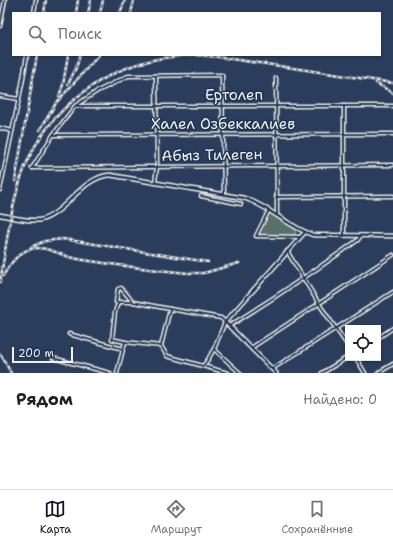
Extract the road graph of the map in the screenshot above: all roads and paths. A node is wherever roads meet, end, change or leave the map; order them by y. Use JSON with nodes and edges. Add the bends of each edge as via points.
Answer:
{"nodes":[{"id":1,"x":5,"y":0,"type":"edge"},
{"id":2,"x":36,"y":0,"type":"edge"},
{"id":3,"x":34,"y":12,"type":"edge"},
{"id":4,"x":0,"y":26,"type":"edge"},
{"id":5,"x":27,"y":56,"type":"edge"},
{"id":6,"x":156,"y":76,"type":"junction"},
{"id":7,"x":276,"y":78,"type":"dead end"},
{"id":8,"x":0,"y":96,"type":"edge"},
{"id":9,"x":19,"y":99,"type":"junction"},
{"id":10,"x":75,"y":106,"type":"junction"},
{"id":11,"x":157,"y":106,"type":"junction"},
{"id":12,"x":223,"y":106,"type":"junction"},
{"id":13,"x":276,"y":106,"type":"junction"},
{"id":14,"x":344,"y":106,"type":"junction"},
{"id":15,"x":393,"y":106,"type":"edge"},
{"id":16,"x":0,"y":128,"type":"edge"},
{"id":17,"x":12,"y":131,"type":"junction"},
{"id":18,"x":223,"y":134,"type":"junction"},
{"id":19,"x":276,"y":134,"type":"junction"},
{"id":20,"x":344,"y":134,"type":"junction"},
{"id":21,"x":393,"y":134,"type":"edge"},
{"id":22,"x":53,"y":135,"type":"junction"},
{"id":23,"x":157,"y":135,"type":"junction"},
{"id":24,"x":344,"y":165,"type":"junction"},
{"id":25,"x":393,"y":165,"type":"edge"},
{"id":26,"x":224,"y":166,"type":"junction"},
{"id":27,"x":276,"y":166,"type":"junction"},
{"id":28,"x":158,"y":167,"type":"junction"},
{"id":29,"x":155,"y":182,"type":"junction"},
{"id":30,"x":0,"y":190,"type":"edge"},
{"id":31,"x":224,"y":194,"type":"junction"},
{"id":32,"x":201,"y":196,"type":"dead end"},
{"id":33,"x":393,"y":196,"type":"edge"},
{"id":34,"x":276,"y":197,"type":"junction"},
{"id":35,"x":344,"y":197,"type":"junction"},
{"id":36,"x":241,"y":204,"type":"dead end"},
{"id":37,"x":269,"y":210,"type":"junction"},
{"id":38,"x":0,"y":215,"type":"edge"},
{"id":39,"x":277,"y":215,"type":"junction"},
{"id":40,"x":305,"y":232,"type":"junction"},
{"id":41,"x":344,"y":236,"type":"junction"},
{"id":42,"x":360,"y":236,"type":"junction"},
{"id":43,"x":393,"y":236,"type":"edge"},
{"id":44,"x":300,"y":237,"type":"junction"},
{"id":45,"x":287,"y":251,"type":"junction"},
{"id":46,"x":393,"y":255,"type":"edge"},
{"id":47,"x":304,"y":278,"type":"junction"},
{"id":48,"x":393,"y":292,"type":"edge"},
{"id":49,"x":118,"y":302,"type":"junction"},
{"id":50,"x":133,"y":302,"type":"junction"},
{"id":51,"x":319,"y":304,"type":"junction"},
{"id":52,"x":170,"y":309,"type":"junction"},
{"id":53,"x":225,"y":322,"type":"junction"},
{"id":54,"x":229,"y":326,"type":"junction"},
{"id":55,"x":393,"y":328,"type":"edge"},
{"id":56,"x":336,"y":329,"type":"junction"},
{"id":57,"x":70,"y":334,"type":"dead end"},
{"id":58,"x":381,"y":336,"type":"edge"},
{"id":59,"x":125,"y":342,"type":"junction"},
{"id":60,"x":345,"y":342,"type":"edge"},
{"id":61,"x":161,"y":346,"type":"junction"},
{"id":62,"x":251,"y":348,"type":"junction"},
{"id":63,"x":123,"y":349,"type":"junction"},
{"id":64,"x":214,"y":349,"type":"junction"},
{"id":65,"x":53,"y":358,"type":"dead end"},
{"id":66,"x":345,"y":359,"type":"edge"},
{"id":67,"x":358,"y":361,"type":"edge"},
{"id":68,"x":393,"y":364,"type":"edge"},
{"id":69,"x":203,"y":366,"type":"junction"},
{"id":70,"x":272,"y":369,"type":"junction"},
{"id":71,"x":238,"y":372,"type":"edge"},
{"id":72,"x":110,"y":373,"type":"edge"},
{"id":73,"x":117,"y":373,"type":"edge"},
{"id":74,"x":228,"y":373,"type":"edge"},
{"id":75,"x":276,"y":373,"type":"edge"},
{"id":76,"x":322,"y":373,"type":"edge"},
{"id":77,"x":366,"y":373,"type":"edge"},
{"id":78,"x":378,"y":373,"type":"edge"}],
"edges":[{"from":1,"to":4,"type":"street"},
{"from":2,"to":3,"type":"street"},
{"from":5,"to":9,"type":"street"},
{"from":6,"to":10,"type":"street","via":[[128,76]]},
{"from":6,"to":11,"type":"street"},
{"from":6,"to":12,"type":"street","via":[[222,75]]},
{"from":7,"to":13,"type":"street"},
{"from":8,"to":9,"type":"street"},
{"from":9,"to":17,"type":"street"},
{"from":10,"to":11,"type":"street","name":"Ертолеп"},
{"from":10,"to":22,"type":"street"},
{"from":11,"to":12,"type":"street","name":"Ертолеп"},
{"from":11,"to":23,"type":"street"},
{"from":12,"to":13,"type":"street","name":"Ертолеп"},
{"from":12,"to":18,"type":"street"},
{"from":13,"to":14,"type":"street","name":"Ертолеп"},
{"from":13,"to":19,"type":"street"},
{"from":14,"to":15,"type":"street","name":"Ертолеп"},
{"from":14,"to":20,"type":"street"},
{"from":16,"to":17,"type":"street"},
{"from":17,"to":30,"type":"street"},
{"from":18,"to":19,"type":"street","name":"Халел Озбеккалиев"},
{"from":18,"to":23,"type":"street","name":"Халел Озбеккалиев"},
{"from":18,"to":26,"type":"street"},
{"from":19,"to":20,"type":"street","name":"Халел Озбеккалиев"},
{"from":19,"to":27,"type":"street"},
{"from":20,"to":21,"type":"street","name":"Халел Озбеккалиев"},
{"from":20,"to":24,"type":"street"},
{"from":22,"to":23,"type":"street","name":"Халел Озбеккалиев"},
{"from":22,"to":28,"type":"street","name":"Абыз Тилеген","via":[[32,168]]},
{"from":23,"to":28,"type":"street"},
{"from":24,"to":25,"type":"street","name":"Абыз Тилеген"},
{"from":24,"to":27,"type":"street","name":"Абыз Тилеген"},
{"from":24,"to":35,"type":"street"},
{"from":26,"to":27,"type":"street","name":"Абыз Тилеген"},
{"from":26,"to":28,"type":"street","name":"Абыз Тилеген"},
{"from":26,"to":31,"type":"street"},
{"from":27,"to":34,"type":"street"},
{"from":28,"to":29,"type":"street"},
{"from":29,"to":31,"type":"main road"},
{"from":29,"to":38,"type":"main road","via":[[104,176],[90,182],[56,212],[44,219],[32,220]]},
{"from":31,"to":37,"type":"main road","via":[[249,200]]},
{"from":32,"to":36,"type":"street"},
{"from":33,"to":35,"type":"street"},
{"from":34,"to":35,"type":"street"},
{"from":34,"to":39,"type":"street"},
{"from":35,"to":41,"type":"street"},
{"from":37,"to":39,"type":"main road"},
{"from":37,"to":44,"type":"street","via":[[256,236]]},
{"from":39,"to":40,"type":"main road"},
{"from":40,"to":41,"type":"main road","via":[[317,236]]},
{"from":40,"to":44,"type":"main road"},
{"from":41,"to":42,"type":"main road"},
{"from":42,"to":43,"type":"main road"},
{"from":42,"to":47,"type":"street"},
{"from":44,"to":45,"type":"main road"},
{"from":45,"to":47,"type":"street"},
{"from":45,"to":53,"type":"main road"},
{"from":46,"to":51,"type":"street"},
{"from":47,"to":51,"type":"street"},
{"from":47,"to":54,"type":"street"},
{"from":48,"to":56,"type":"street"},
{"from":49,"to":50,"type":"street"},
{"from":49,"to":50,"type":"street","via":[[121,288]]},
{"from":49,"to":59,"type":"street","via":[[114,312],[112,339]]},
{"from":50,"to":52,"type":"street"},
{"from":51,"to":56,"type":"street"},
{"from":51,"to":62,"type":"street"},
{"from":52,"to":53,"type":"street","via":[[220,318]]},
{"from":52,"to":61,"type":"street"},
{"from":53,"to":54,"type":"main road"},
{"from":53,"to":64,"type":"street"},
{"from":54,"to":62,"type":"main road"},
{"from":55,"to":58,"type":"street"},
{"from":56,"to":60,"type":"street"},
{"from":56,"to":70,"type":"street"},
{"from":57,"to":63,"type":"street"},
{"from":59,"to":61,"type":"street"},
{"from":59,"to":63,"type":"street"},
{"from":61,"to":69,"type":"street","via":[[167,356]]},
{"from":62,"to":70,"type":"main road"},
{"from":63,"to":73,"type":"street"},
{"from":64,"to":69,"type":"street"},
{"from":64,"to":71,"type":"street"},
{"from":65,"to":72,"type":"street"},
{"from":66,"to":76,"type":"street"},
{"from":67,"to":77,"type":"street"},
{"from":68,"to":78,"type":"street"},
{"from":69,"to":74,"type":"street"},
{"from":70,"to":75,"type":"main road"}]}
